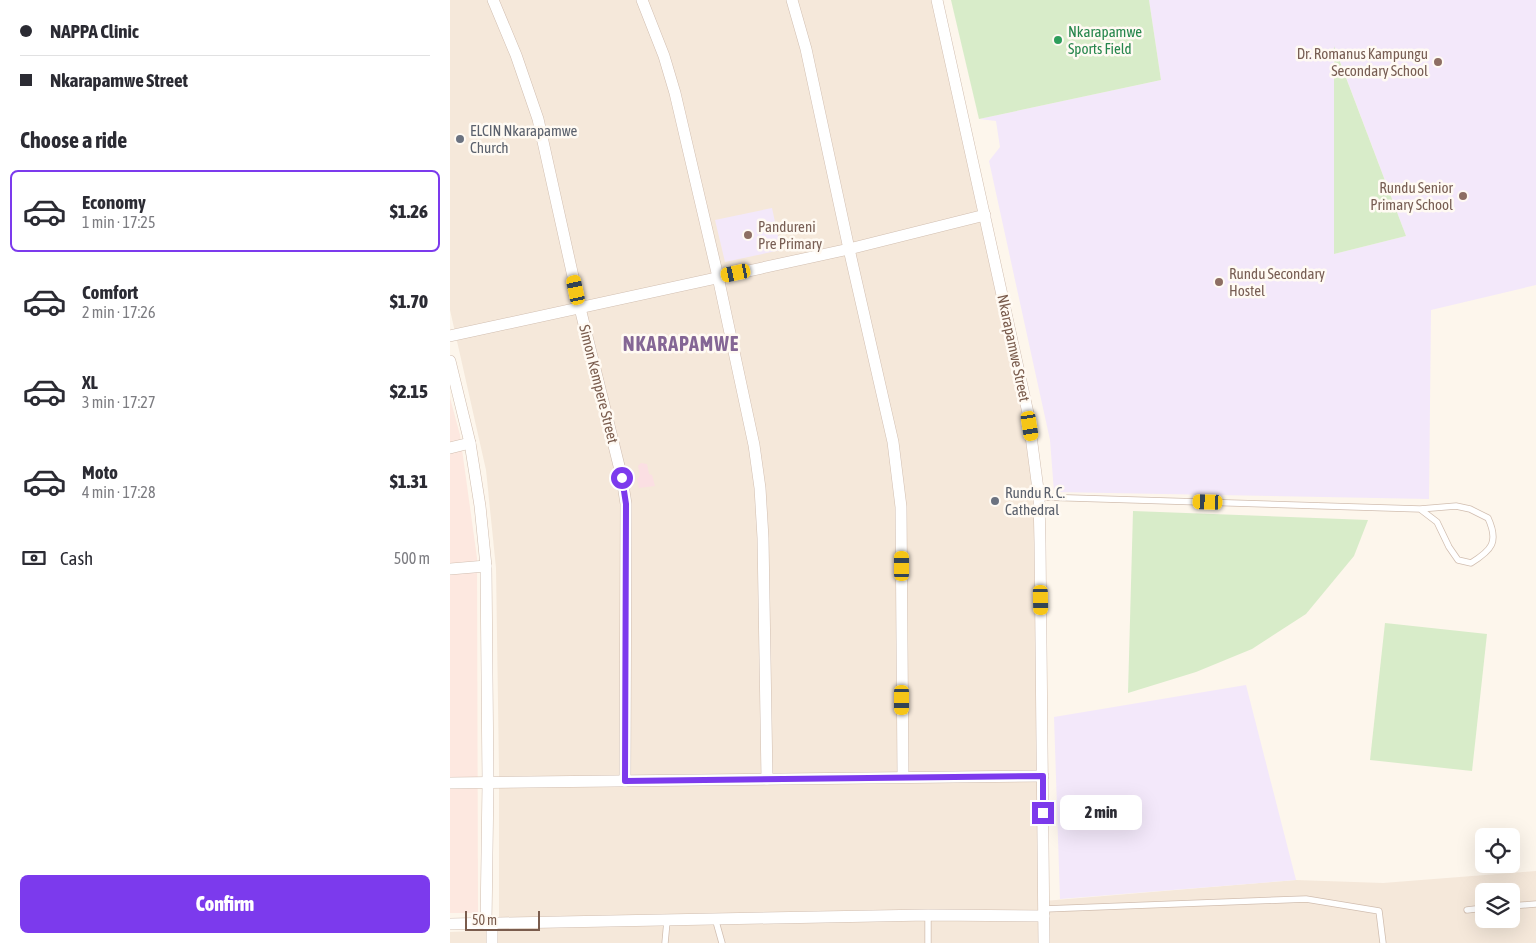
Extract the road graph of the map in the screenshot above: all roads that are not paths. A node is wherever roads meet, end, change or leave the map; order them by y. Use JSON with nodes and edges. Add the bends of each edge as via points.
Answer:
{"nodes":[{"id":1,"x":493,"y":0,"type":"edge"},
{"id":2,"x":642,"y":0,"type":"edge"},
{"id":3,"x":792,"y":0,"type":"edge"},
{"id":4,"x":937,"y":0,"type":"edge"},
{"id":5,"x":985,"y":215,"type":"junction"},
{"id":6,"x":849,"y":249,"type":"junction"},
{"id":7,"x":718,"y":277,"type":"junction"},
{"id":8,"x":580,"y":308,"type":"junction"},
{"id":9,"x":450,"y":336,"type":"edge"},
{"id":10,"x":450,"y":361,"type":"edge"},
{"id":11,"x":470,"y":443,"type":"junction"},
{"id":12,"x":450,"y":448,"type":"edge"},
{"id":13,"x":1039,"y":497,"type":"junction"},
{"id":14,"x":1420,"y":509,"type":"junction"},
{"id":15,"x":486,"y":566,"type":"junction"},
{"id":16,"x":450,"y":569,"type":"edge"},
{"id":17,"x":1043,"y":776,"type":"junction"},
{"id":18,"x":903,"y":777,"type":"junction"},
{"id":19,"x":767,"y":779,"type":"junction"},
{"id":20,"x":625,"y":781,"type":"junction"},
{"id":21,"x":450,"y":782,"type":"edge"},
{"id":22,"x":488,"y":782,"type":"junction"},
{"id":23,"x":1536,"y":904,"type":"edge"},
{"id":24,"x":1520,"y":905,"type":"edge"},
{"id":25,"x":1475,"y":909,"type":"edge"},
{"id":26,"x":1468,"y":910,"type":"dead end"},
{"id":27,"x":1044,"y":913,"type":"junction"},
{"id":28,"x":928,"y":915,"type":"junction"},
{"id":29,"x":715,"y":918,"type":"junction"},
{"id":30,"x":667,"y":921,"type":"junction"},
{"id":31,"x":450,"y":924,"type":"edge"},
{"id":32,"x":489,"y":924,"type":"junction"},
{"id":33,"x":492,"y":943,"type":"edge"},
{"id":34,"x":665,"y":943,"type":"edge"},
{"id":35,"x":722,"y":943,"type":"edge"},
{"id":36,"x":928,"y":943,"type":"edge"},
{"id":37,"x":1044,"y":943,"type":"edge"},
{"id":38,"x":1383,"y":943,"type":"edge"}],
"edges":[{"from":1,"to":8,"type":"street","name":"Simon Kempere Street","via":[[538,119]]},
{"from":2,"to":7,"type":"street","via":[[675,93]]},
{"from":3,"to":6,"type":"street","via":[[806,48]]},
{"from":4,"to":5,"type":"street","name":"Nkarapamwe Street"},
{"from":5,"to":6,"type":"street"},
{"from":5,"to":13,"type":"street","name":"Nkarapamwe Street","via":[[1028,413]]},
{"from":6,"to":7,"type":"street"},
{"from":6,"to":18,"type":"street","via":[[893,442],[898,482]]},
{"from":7,"to":8,"type":"street"},
{"from":7,"to":19,"type":"street","via":[[760,488]]},
{"from":8,"to":9,"type":"street"},
{"from":8,"to":20,"type":"street","name":"Simon Kempere Street","via":[[618,458],[626,504]]},
{"from":10,"to":11,"type":"street"},
{"from":11,"to":12,"type":"street"},
{"from":11,"to":15,"type":"street"},
{"from":13,"to":14,"type":"lane"},
{"from":13,"to":17,"type":"street","name":"Nkarapamwe Street"},
{"from":14,"to":14,"type":"lane","via":[[1437,522],[1458,560],[1471,563],[1486,554],[1493,543],[1494,530],[1488,518],[1470,509],[1456,506]]},
{"from":15,"to":16,"type":"street"},
{"from":15,"to":22,"type":"street"},
{"from":17,"to":18,"type":"street"},
{"from":17,"to":27,"type":"street","name":"Nkarapamwe Street"},
{"from":18,"to":19,"type":"street"},
{"from":19,"to":20,"type":"street"},
{"from":20,"to":22,"type":"street"},
{"from":21,"to":22,"type":"street"},
{"from":22,"to":32,"type":"street"},
{"from":23,"to":24,"type":"lane"},
{"from":25,"to":26,"type":"lane"},
{"from":27,"to":28,"type":"street"},
{"from":27,"to":37,"type":"street","name":"Nkarapamwe Street"},
{"from":27,"to":38,"type":"lane","via":[[1306,899],[1379,911]]},
{"from":28,"to":29,"type":"street"},
{"from":28,"to":36,"type":"lane"},
{"from":29,"to":30,"type":"street"},
{"from":29,"to":35,"type":"lane"},
{"from":30,"to":32,"type":"street"},
{"from":30,"to":34,"type":"lane"},
{"from":31,"to":32,"type":"street"},
{"from":32,"to":33,"type":"street"}]}
